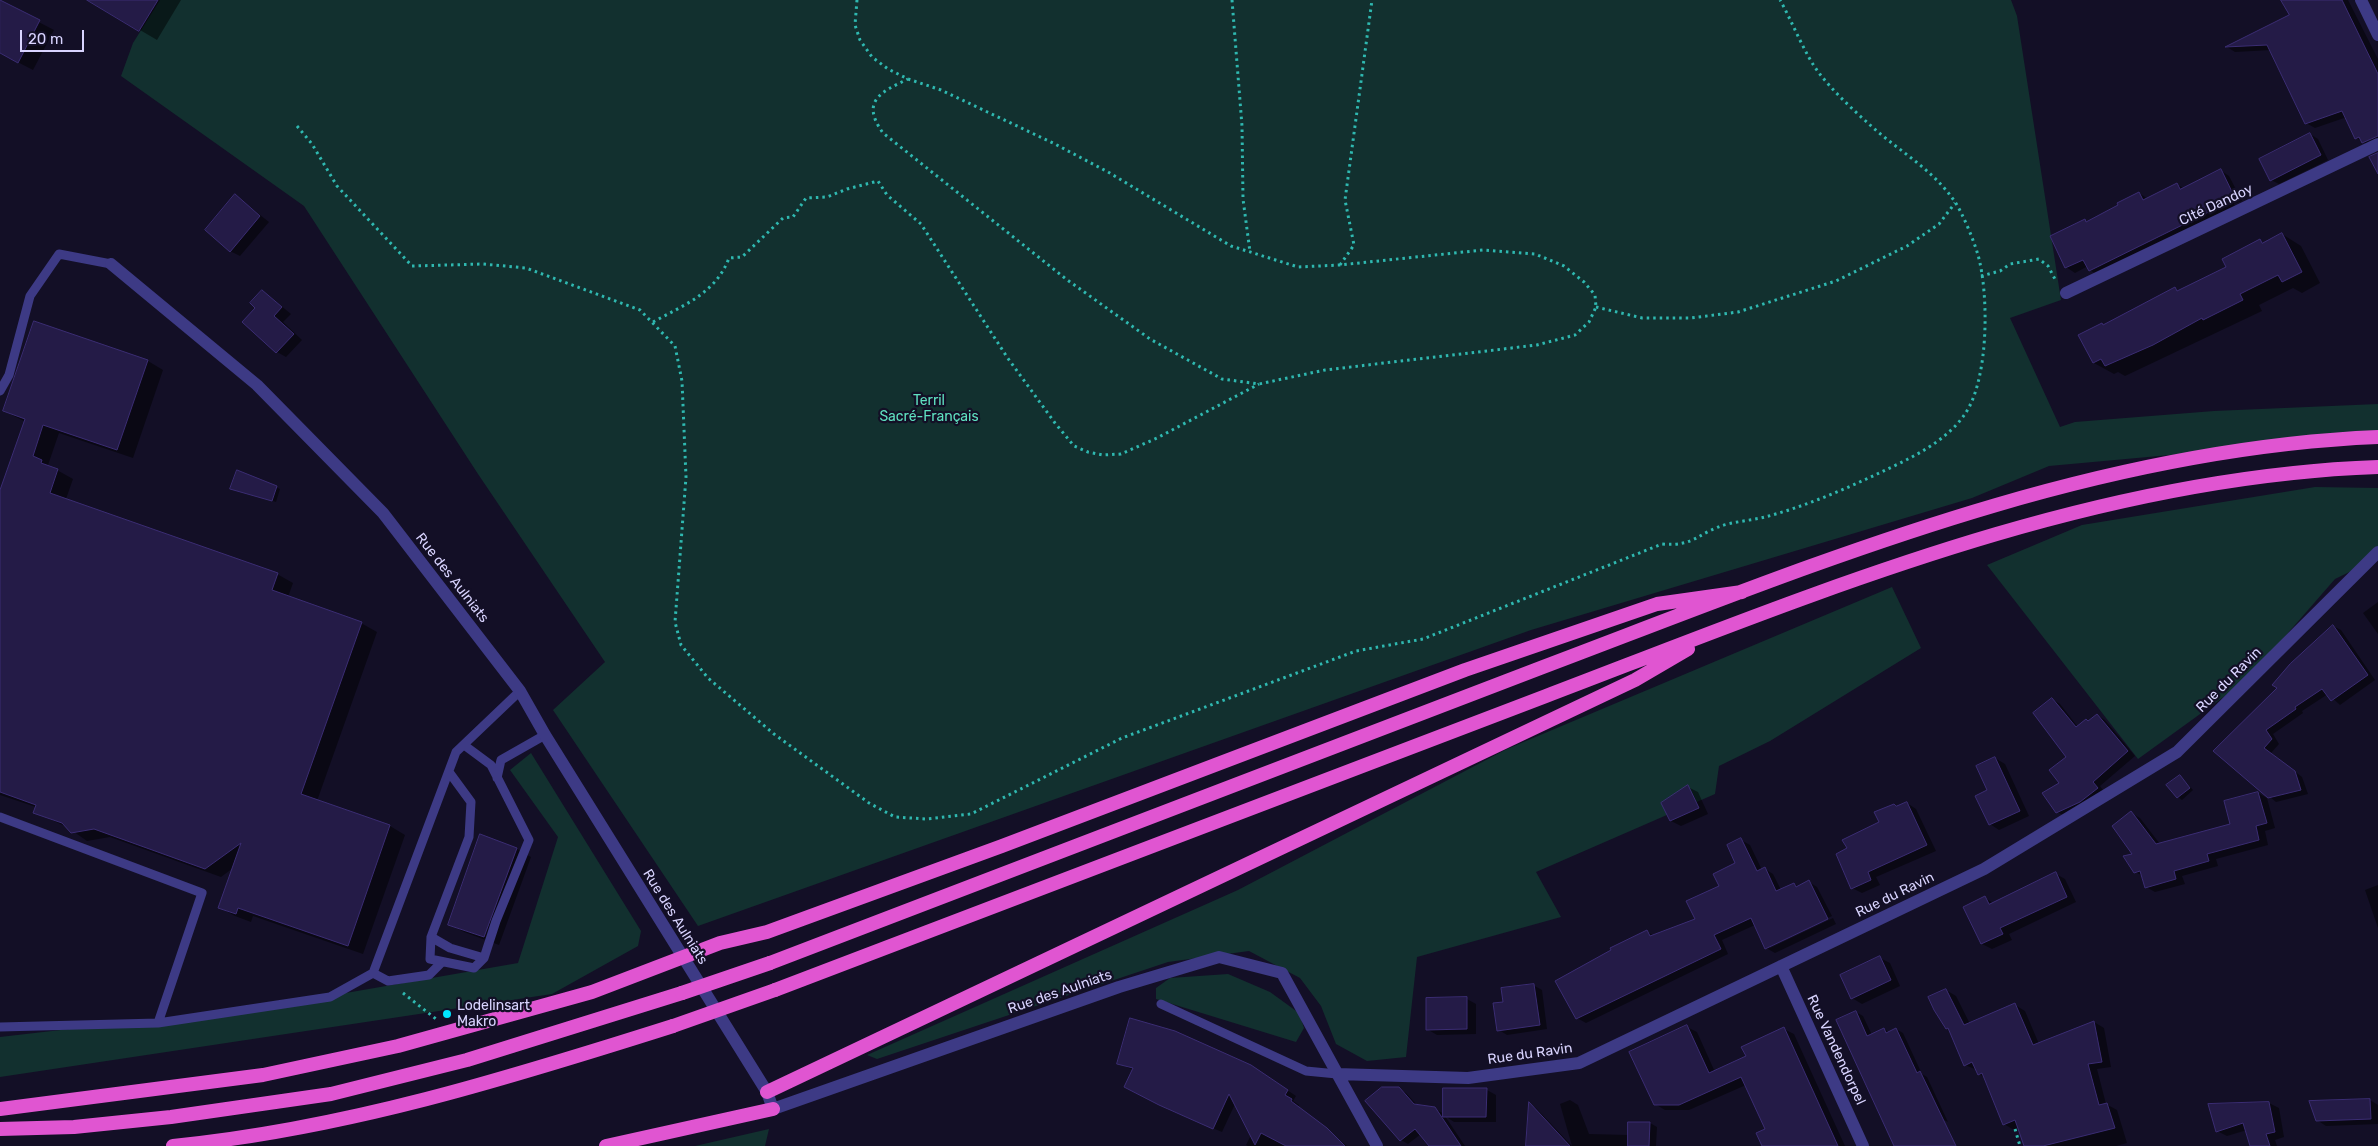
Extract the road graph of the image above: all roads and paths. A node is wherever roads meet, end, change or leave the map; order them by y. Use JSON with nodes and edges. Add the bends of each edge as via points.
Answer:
{"nodes":[{"id":1,"x":857,"y":0,"type":"edge"},
{"id":2,"x":1232,"y":0,"type":"edge"},
{"id":3,"x":1372,"y":0,"type":"edge"},
{"id":4,"x":1780,"y":0,"type":"edge"},
{"id":5,"x":2361,"y":0,"type":"edge"},
{"id":6,"x":2378,"y":35,"type":"edge"},
{"id":7,"x":908,"y":79,"type":"junction"},
{"id":8,"x":297,"y":126,"type":"dead end"},
{"id":9,"x":2378,"y":144,"type":"edge"},
{"id":10,"x":1955,"y":203,"type":"junction"},
{"id":11,"x":1250,"y":252,"type":"junction"},
{"id":12,"x":111,"y":264,"type":"joint"},
{"id":13,"x":1340,"y":265,"type":"junction"},
{"id":14,"x":1981,"y":276,"type":"junction"},
{"id":15,"x":2066,"y":293,"type":"joint"},
{"id":16,"x":1596,"y":307,"type":"junction"},
{"id":17,"x":653,"y":322,"type":"junction"},
{"id":18,"x":1259,"y":384,"type":"junction"},
{"id":19,"x":0,"y":391,"type":"edge"},
{"id":20,"x":2378,"y":437,"type":"edge"},
{"id":21,"x":2378,"y":467,"type":"edge"},
{"id":22,"x":2378,"y":552,"type":"edge"},
{"id":23,"x":1742,"y":592,"type":"junction"},
{"id":24,"x":1724,"y":628,"type":"junction"},
{"id":25,"x":520,"y":691,"type":"junction"},
{"id":26,"x":545,"y":735,"type":"junction"},
{"id":27,"x":464,"y":745,"type":"junction"},
{"id":28,"x":449,"y":772,"type":"junction"},
{"id":29,"x":497,"y":778,"type":"junction"},
{"id":30,"x":0,"y":817,"type":"edge"},
{"id":31,"x":431,"y":937,"type":"junction"},
{"id":32,"x":682,"y":957,"type":"junction"},
{"id":33,"x":484,"y":958,"type":"junction"},
{"id":34,"x":442,"y":962,"type":"junction"},
{"id":35,"x":1781,"y":966,"type":"junction"},
{"id":36,"x":373,"y":974,"type":"junction"},
{"id":37,"x":388,"y":981,"type":"junction"},
{"id":38,"x":1161,"y":1004,"type":"dead end"},
{"id":39,"x":158,"y":1023,"type":"junction"},
{"id":40,"x":0,"y":1027,"type":"edge"},
{"id":41,"x":452,"y":1032,"type":"junction"},
{"id":42,"x":1337,"y":1074,"type":"junction"},
{"id":43,"x":767,"y":1092,"type":"junction"},
{"id":44,"x":0,"y":1109,"type":"edge"},
{"id":45,"x":773,"y":1109,"type":"junction"},
{"id":46,"x":0,"y":1129,"type":"edge"},
{"id":47,"x":2015,"y":1129,"type":"dead end"},
{"id":48,"x":173,"y":1146,"type":"edge"},
{"id":49,"x":606,"y":1146,"type":"edge"},
{"id":50,"x":1376,"y":1146,"type":"edge"},
{"id":51,"x":1863,"y":1146,"type":"edge"},
{"id":52,"x":2020,"y":1146,"type":"edge"}],
"edges":[{"from":1,"to":7,"type":"path","via":[[855,25],[860,40],[872,57]]},
{"from":2,"to":11,"type":"path","via":[[1242,117],[1243,198]]},
{"from":3,"to":13,"type":"path","via":[[1345,200],[1354,245]]},
{"from":4,"to":10,"type":"path","via":[[1819,72],[1868,124],[1934,178]]},
{"from":5,"to":6,"type":"street"},
{"from":7,"to":11,"type":"path","via":[[941,90],[1053,143],[1230,246]]},
{"from":7,"to":18,"type":"path","via":[[884,90],[872,109],[875,122],[883,133],[1066,279],[1150,339],[1222,379]]},
{"from":8,"to":17,"type":"path","via":[[337,186],[412,266],[483,264],[526,268],[640,310]]},
{"from":9,"to":15,"type":"street","name":"CIté Dandoy"},
{"from":10,"to":14,"type":"path","via":[[1978,254]]},
{"from":10,"to":16,"type":"path","via":[[1939,224],[1907,246],[1836,281],[1738,312],[1691,318],[1642,318]]},
{"from":11,"to":13,"type":"path","via":[[1298,267]]},
{"from":12,"to":19,"type":"lane","via":[[59,254],[30,296],[9,375]]},
{"from":12,"to":25,"type":"street","name":"Rue des Aulniats","via":[[257,385],[383,513]]},
{"from":13,"to":16,"type":"path","via":[[1483,250],[1535,254],[1564,266],[1584,282],[1595,296]]},
{"from":14,"to":15,"type":"path","via":[[2000,271],[2010,264],[2039,259],[2048,266]]},
{"from":14,"to":17,"type":"path","via":[[1984,324],[1982,366],[1977,387],[1966,413],[1946,435],[1910,459],[1841,491],[1765,517],[1727,524],[1689,543],[1677,546],[1662,544],[1423,639],[1356,651],[1122,738],[971,814],[926,819],[895,817],[869,802],[742,708],[708,678],[681,645],[675,622],[686,477],[682,381],[675,346]]},
{"from":16,"to":18,"type":"path","via":[[1589,322],[1575,335],[1537,345],[1325,370]]},
{"from":17,"to":18,"type":"path","via":[[716,283],[729,258],[742,257],[783,218],[794,217],[806,198],[827,198],[878,181],[887,195],[921,224],[1007,358],[1074,446],[1095,454],[1121,454]]},
{"from":20,"to":23,"type":"highway","via":[[2269,444],[2181,459],[2041,490],[1921,527]]},
{"from":21,"to":24,"type":"highway","via":[[2235,481],[2122,500],[1920,558]]},
{"from":22,"to":35,"type":"street","name":"Rue du Ravin","via":[[2177,752],[1984,869]]},
{"from":23,"to":32,"type":"highway","via":[[1657,604],[1465,670],[837,907]]},
{"from":23,"to":46,"type":"highway","bridge":true,"via":[[770,963],[467,1060],[331,1094],[171,1117],[74,1127]]},
{"from":24,"to":43,"type":"highway","via":[[1635,680]]},
{"from":24,"to":48,"type":"highway","bridge":true,"via":[[673,1026],[420,1101],[290,1130]]},
{"from":25,"to":26,"type":"street","name":"Rue des Aulniats"},
{"from":25,"to":27,"type":"lane"},
{"from":26,"to":29,"type":"lane","via":[[502,760]]},
{"from":26,"to":32,"type":"street","name":"Rue des Aulniats"},
{"from":27,"to":28,"type":"lane","via":[[456,752]]},
{"from":27,"to":29,"type":"lane","via":[[491,765]]},
{"from":28,"to":31,"type":"lane","via":[[471,802],[469,837]]},
{"from":28,"to":36,"type":"lane"},
{"from":29,"to":33,"type":"lane","via":[[529,840]]},
{"from":30,"to":39,"type":"lane","via":[[202,893]]},
{"from":31,"to":33,"type":"lane","via":[[450,948]]},
{"from":31,"to":34,"type":"lane","via":[[430,959]]},
{"from":32,"to":41,"type":"highway","via":[[592,992]]},
{"from":32,"to":43,"type":"street","name":"Rue des Aulniats"},
{"from":33,"to":34,"type":"lane","via":[[474,968]]},
{"from":34,"to":37,"type":"lane","via":[[429,975]]},
{"from":35,"to":42,"type":"street","name":"Rue du Ravin","via":[[1579,1063],[1468,1078]]},
{"from":35,"to":51,"type":"street","name":"Rue Vandendorpel"},
{"from":36,"to":37,"type":"lane"},
{"from":36,"to":39,"type":"lane","via":[[330,997]]},
{"from":37,"to":41,"type":"path"},
{"from":38,"to":42,"type":"lane","via":[[1306,1071]]},
{"from":39,"to":40,"type":"lane"},
{"from":41,"to":44,"type":"highway","via":[[264,1075]]},
{"from":42,"to":45,"type":"street","name":"Rue des Aulniats","via":[[1282,973],[1219,957],[1119,987]]},
{"from":42,"to":50,"type":"street","name":"Rue des Aulniats"},
{"from":43,"to":45,"type":"street","name":"Rue des Aulniats"},
{"from":45,"to":49,"type":"highway"},
{"from":47,"to":52,"type":"path"}]}
